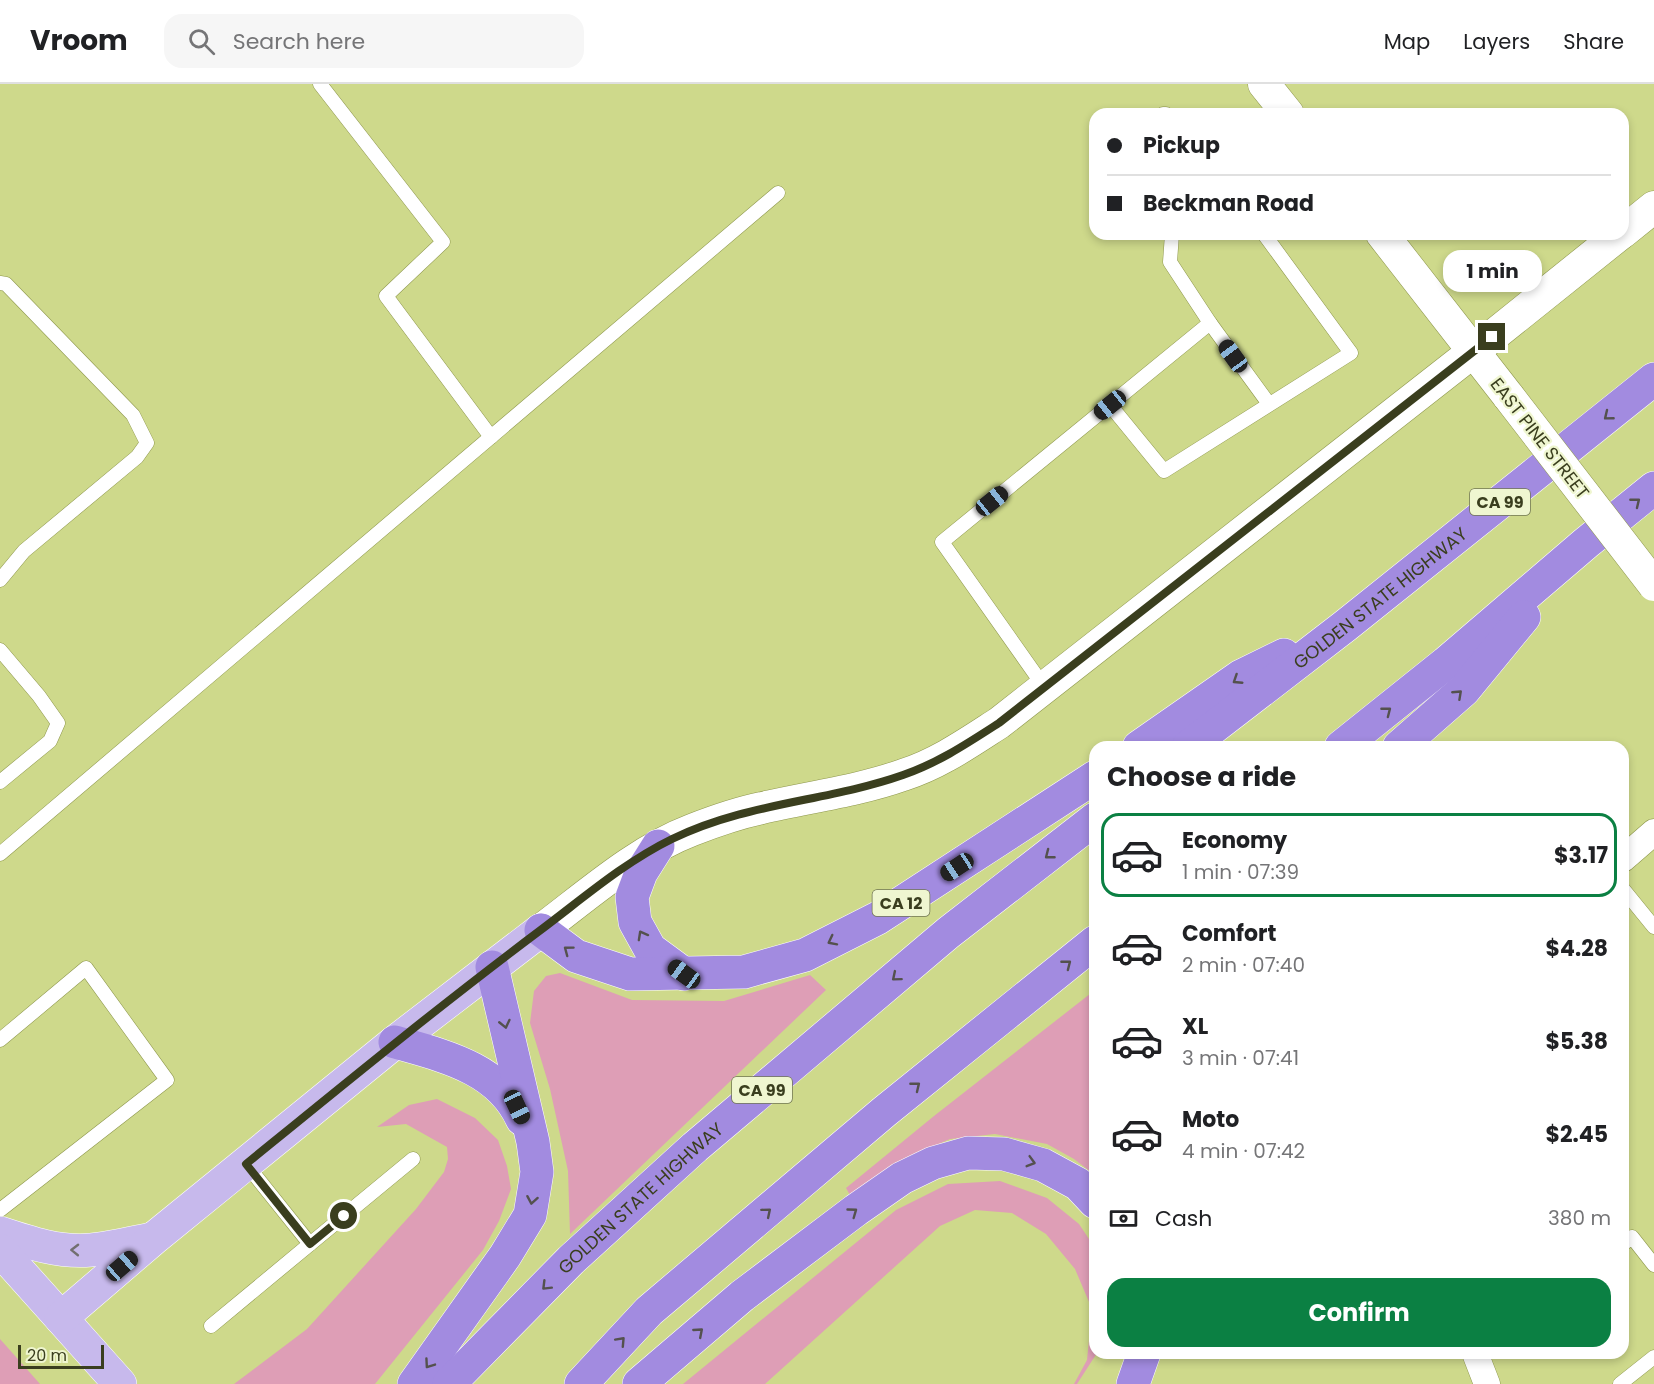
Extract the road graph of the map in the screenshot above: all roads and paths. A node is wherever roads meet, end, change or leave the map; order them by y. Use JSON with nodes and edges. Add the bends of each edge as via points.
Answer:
{"nodes":[{"id":1,"x":320,"y":84,"type":"edge"},
{"id":2,"x":1264,"y":84,"type":"edge"},
{"id":3,"x":1283,"y":108,"type":"edge"},
{"id":4,"x":778,"y":193,"type":"dead end"},
{"id":5,"x":1654,"y":207,"type":"edge"},
{"id":6,"x":1629,"y":227,"type":"edge"},
{"id":7,"x":1172,"y":240,"type":"edge"},
{"id":8,"x":1268,"y":240,"type":"edge"},
{"id":9,"x":1387,"y":240,"type":"edge"},
{"id":10,"x":1613,"y":240,"type":"edge"},
{"id":11,"x":0,"y":283,"type":"edge"},
{"id":12,"x":1210,"y":323,"type":"junction"},
{"id":13,"x":1474,"y":351,"type":"junction"},
{"id":14,"x":1654,"y":379,"type":"edge"},
{"id":15,"x":1269,"y":404,"type":"junction"},
{"id":16,"x":1110,"y":405,"type":"junction"},
{"id":17,"x":490,"y":437,"type":"junction"},
{"id":18,"x":1654,"y":488,"type":"edge"},
{"id":19,"x":1586,"y":543,"type":"junction"},
{"id":20,"x":0,"y":580,"type":"edge"},
{"id":21,"x":1654,"y":585,"type":"edge"},
{"id":22,"x":1345,"y":626,"type":"junction"},
{"id":23,"x":0,"y":650,"type":"edge"},
{"id":24,"x":1045,"y":688,"type":"junction"},
{"id":25,"x":1148,"y":741,"type":"edge"},
{"id":26,"x":1196,"y":741,"type":"edge"},
{"id":27,"x":1348,"y":741,"type":"edge"},
{"id":28,"x":1406,"y":741,"type":"edge"},
{"id":29,"x":1089,"y":781,"type":"edge"},
{"id":30,"x":0,"y":782,"type":"edge"},
{"id":31,"x":1089,"y":824,"type":"edge"},
{"id":32,"x":1654,"y":832,"type":"edge"},
{"id":33,"x":658,"y":846,"type":"junction"},
{"id":34,"x":0,"y":854,"type":"edge"},
{"id":35,"x":1629,"y":854,"type":"edge"},
{"id":36,"x":1629,"y":897,"type":"edge"},
{"id":37,"x":1654,"y":927,"type":"edge"},
{"id":38,"x":541,"y":930,"type":"junction"},
{"id":39,"x":1089,"y":947,"type":"edge"},
{"id":40,"x":492,"y":967,"type":"junction"},
{"id":41,"x":684,"y":974,"type":"junction"},
{"id":42,"x":0,"y":1040,"type":"edge"},
{"id":43,"x":395,"y":1042,"type":"junction"},
{"id":44,"x":533,"y":1142,"type":"junction"},
{"id":45,"x":413,"y":1160,"type":"dead end"},
{"id":46,"x":246,"y":1164,"type":"junction"},
{"id":47,"x":1089,"y":1196,"type":"edge"},
{"id":48,"x":0,"y":1210,"type":"edge"},
{"id":49,"x":0,"y":1233,"type":"edge"},
{"id":50,"x":153,"y":1239,"type":"junction"},
{"id":51,"x":1629,"y":1240,"type":"edge"},
{"id":52,"x":310,"y":1244,"type":"junction"},
{"id":53,"x":0,"y":1250,"type":"edge"},
{"id":54,"x":1654,"y":1264,"type":"edge"},
{"id":55,"x":61,"y":1318,"type":"junction"},
{"id":56,"x":211,"y":1326,"type":"dead end"},
{"id":57,"x":1654,"y":1357,"type":"edge"},
{"id":58,"x":1142,"y":1359,"type":"edge"},
{"id":59,"x":1479,"y":1359,"type":"edge"},
{"id":60,"x":120,"y":1384,"type":"edge"},
{"id":61,"x":414,"y":1384,"type":"edge"},
{"id":62,"x":449,"y":1384,"type":"edge"},
{"id":63,"x":581,"y":1384,"type":"edge"},
{"id":64,"x":639,"y":1384,"type":"edge"},
{"id":65,"x":1133,"y":1384,"type":"edge"},
{"id":66,"x":1487,"y":1384,"type":"edge"},
{"id":67,"x":1620,"y":1384,"type":"edge"}],
"edges":[{"from":1,"to":17,"type":"lane","via":[[443,242],[387,296]]},
{"from":2,"to":3,"type":"street"},
{"from":4,"to":17,"type":"lane"},
{"from":5,"to":6,"type":"street"},
{"from":7,"to":12,"type":"lane","via":[[1170,262]]},
{"from":8,"to":15,"type":"lane","via":[[1351,352]]},
{"from":9,"to":13,"type":"street","name":"EAST PINE STREET"},
{"from":10,"to":13,"type":"street"},
{"from":11,"to":20,"type":"lane","via":[[6,284],[133,415],[147,443],[137,457],[24,551]]},
{"from":12,"to":15,"type":"lane"},
{"from":12,"to":16,"type":"lane"},
{"from":13,"to":21,"type":"street","name":"EAST PINE STREET","bridge":true},
{"from":13,"to":24,"type":"street"},
{"from":14,"to":22,"type":"highway","name":"GOLDEN STATE HIGHWAY","number":"CA 99","one_way":true},
{"from":15,"to":16,"type":"lane","via":[[1164,471]]},
{"from":16,"to":24,"type":"lane","via":[[942,542]]},
{"from":17,"to":34,"type":"lane"},
{"from":19,"to":18,"type":"highway","one_way":true},
{"from":27,"to":19,"type":"highway","one_way":true},
{"from":28,"to":19,"type":"highway","one_way":true,"via":[[1464,690]]},
{"from":22,"to":25,"type":"highway","one_way":true,"via":[[1241,676]]},
{"from":22,"to":26,"type":"highway","name":"GOLDEN STATE HIGHWAY","number":"CA 99"},
{"from":23,"to":30,"type":"lane","via":[[58,723],[50,741]]},
{"from":24,"to":33,"type":"street","via":[[954,752],[904,775],[759,808]]},
{"from":29,"to":41,"type":"highway","number":"CA 12","one_way":true,"via":[[878,918],[805,955],[744,972]]},
{"from":31,"to":62,"type":"highway","name":"GOLDEN STATE HIGHWAY","number":"CA 99","one_way":true,"via":[[948,933],[695,1147],[571,1260]]},
{"from":32,"to":35,"type":"street"},
{"from":33,"to":38,"type":"street"},
{"from":41,"to":33,"type":"highway","one_way":true,"via":[[650,949],[635,922],[632,897]]},
{"from":36,"to":37,"type":"lane"},
{"from":38,"to":40,"type":"main road"},
{"from":41,"to":38,"type":"highway","number":"CA 12","one_way":true,"via":[[630,974],[576,956]]},
{"from":63,"to":39,"type":"highway","one_way":true,"via":[[648,1311],[884,1112]]},
{"from":40,"to":43,"type":"main road"},
{"from":40,"to":44,"type":"highway","one_way":true},
{"from":42,"to":48,"type":"lane","via":[[86,968],[167,1080]]},
{"from":43,"to":44,"type":"highway","via":[[458,1060],[490,1079],[517,1107]]},
{"from":43,"to":46,"type":"main road"},
{"from":44,"to":61,"type":"highway","one_way":true,"via":[[537,1172],[530,1215]]},
{"from":45,"to":52,"type":"lane"},
{"from":46,"to":50,"type":"main road"},
{"from":46,"to":52,"type":"lane"},
{"from":64,"to":47,"type":"highway","one_way":true,"via":[[742,1296],[847,1217],[902,1178],[933,1163],[968,1153],[1004,1154],[1042,1165],[1078,1184]]},
{"from":50,"to":49,"type":"main road","one_way":true,"via":[[90,1250],[61,1250]]},
{"from":50,"to":55,"type":"main road"},
{"from":51,"to":54,"type":"lane","via":[[1632,1238]]},
{"from":52,"to":56,"type":"lane"},
{"from":53,"to":55,"type":"main road"},
{"from":55,"to":60,"type":"main road"},
{"from":57,"to":67,"type":"lane"},
{"from":58,"to":65,"type":"highway"},
{"from":59,"to":66,"type":"street"}]}
